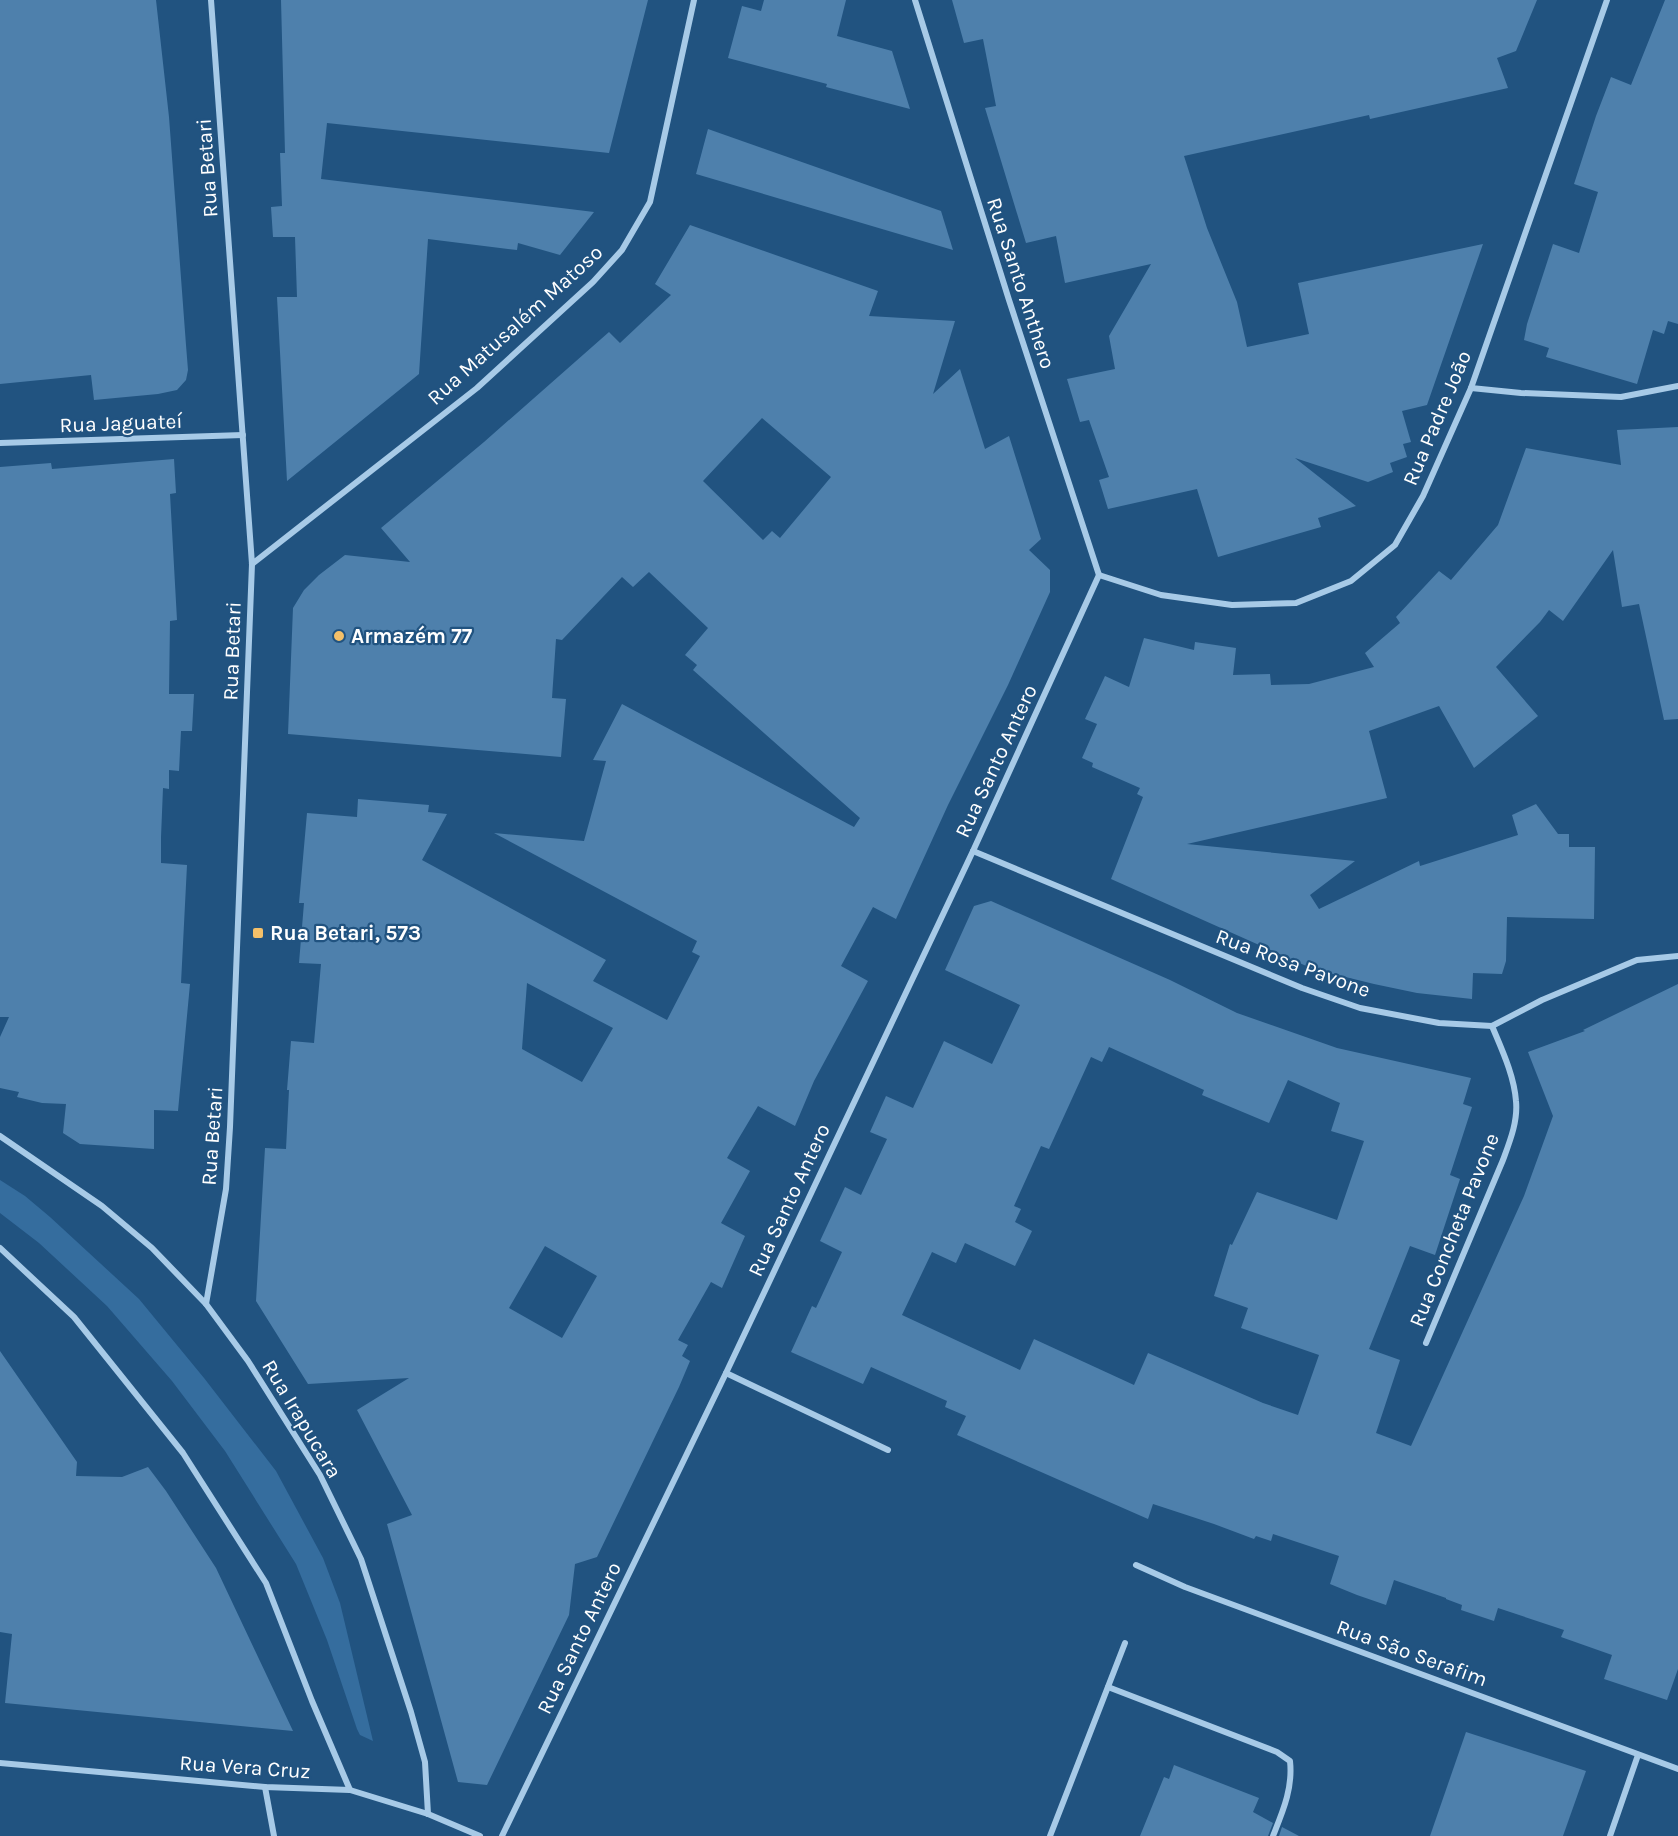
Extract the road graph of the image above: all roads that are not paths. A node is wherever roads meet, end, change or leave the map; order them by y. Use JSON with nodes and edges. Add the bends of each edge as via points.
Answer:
{"nodes":[{"id":1,"x":211,"y":0,"type":"edge"},
{"id":2,"x":694,"y":0,"type":"edge"},
{"id":3,"x":915,"y":0,"type":"edge"},
{"id":4,"x":1607,"y":0,"type":"edge"},
{"id":5,"x":1678,"y":386,"type":"edge"},
{"id":6,"x":1471,"y":387,"type":"junction"},
{"id":7,"x":243,"y":435,"type":"junction"},
{"id":8,"x":0,"y":443,"type":"edge"},
{"id":9,"x":252,"y":564,"type":"junction"},
{"id":10,"x":1099,"y":575,"type":"junction"},
{"id":11,"x":973,"y":851,"type":"junction"},
{"id":12,"x":1678,"y":956,"type":"edge"},
{"id":13,"x":1492,"y":1026,"type":"junction"},
{"id":14,"x":0,"y":1136,"type":"edge"},
{"id":15,"x":0,"y":1248,"type":"edge"},
{"id":16,"x":207,"y":1304,"type":"junction"},
{"id":17,"x":1426,"y":1343,"type":"dead end"},
{"id":18,"x":726,"y":1373,"type":"junction"},
{"id":19,"x":888,"y":1450,"type":"dead end"},
{"id":20,"x":1136,"y":1565,"type":"dead end"},
{"id":21,"x":1125,"y":1643,"type":"dead end"},
{"id":22,"x":1108,"y":1687,"type":"junction"},
{"id":23,"x":1638,"y":1755,"type":"junction"},
{"id":24,"x":0,"y":1763,"type":"edge"},
{"id":25,"x":1678,"y":1769,"type":"edge"},
{"id":26,"x":265,"y":1787,"type":"junction"},
{"id":27,"x":350,"y":1790,"type":"junction"},
{"id":28,"x":428,"y":1814,"type":"junction"},
{"id":29,"x":274,"y":1836,"type":"edge"},
{"id":30,"x":480,"y":1836,"type":"edge"},
{"id":31,"x":502,"y":1836,"type":"edge"},
{"id":32,"x":1050,"y":1836,"type":"edge"},
{"id":33,"x":1273,"y":1836,"type":"edge"},
{"id":34,"x":1610,"y":1836,"type":"edge"}],
"edges":[{"from":1,"to":7,"type":"street","name":"Rua Betari"},
{"from":2,"to":9,"type":"street","name":"Rua Matusalém Matoso","via":[[650,202],[622,250],[477,388]]},
{"from":3,"to":10,"type":"street","name":"Rua Santo Anthero"},
{"from":4,"to":6,"type":"street","name":"Rua Padre João"},
{"from":5,"to":6,"type":"street","via":[[1621,397]]},
{"from":6,"to":10,"type":"street","name":"Rua Padre João","via":[[1423,496],[1395,545],[1352,581],[1296,603],[1232,605],[1161,595]]},
{"from":7,"to":8,"type":"street","name":"Rua Jaguateí"},
{"from":7,"to":9,"type":"street","name":"Rua Betari"},
{"from":9,"to":16,"type":"street","name":"Rua Betari","via":[[230,1127],[226,1189]]},
{"from":10,"to":11,"type":"street","name":"Rua Santo Antero"},
{"from":11,"to":13,"type":"street","name":"Rua Rosa Pavone","via":[[1302,988],[1360,1008],[1439,1023]]},
{"from":11,"to":18,"type":"street","name":"Rua Santo Antero"},
{"from":12,"to":13,"type":"street","via":[[1637,960]]},
{"from":13,"to":17,"type":"street","name":"Rua Concheta Pavone","via":[[1510,1071],[1516,1102],[1513,1131]]},
{"from":14,"to":16,"type":"street","name":"Rua Irapucara","via":[[102,1206],[152,1248]]},
{"from":15,"to":27,"type":"street","via":[[74,1317],[183,1453],[266,1583]]},
{"from":16,"to":28,"type":"street","name":"Rua Irapucara","via":[[320,1475],[361,1559],[425,1762]]},
{"from":18,"to":19,"type":"street"},
{"from":18,"to":31,"type":"street","name":"Rua Santo Antero"},
{"from":20,"to":23,"type":"street","name":"Rua São Serafim","via":[[1185,1587]]},
{"from":21,"to":22,"type":"street"},
{"from":22,"to":32,"type":"street"},
{"from":22,"to":33,"type":"street","via":[[1277,1752],[1290,1761],[1292,1777]]},
{"from":23,"to":25,"type":"street","name":"Rua São Serafim"},
{"from":23,"to":34,"type":"street"},
{"from":24,"to":26,"type":"street","name":"Rua Vera Cruz"},
{"from":26,"to":27,"type":"street","name":"Rua Vera Cruz"},
{"from":26,"to":29,"type":"street"},
{"from":27,"to":28,"type":"street","name":"Rua Vera Cruz"},
{"from":28,"to":30,"type":"street","name":"Rua Vera Cruz"}]}
